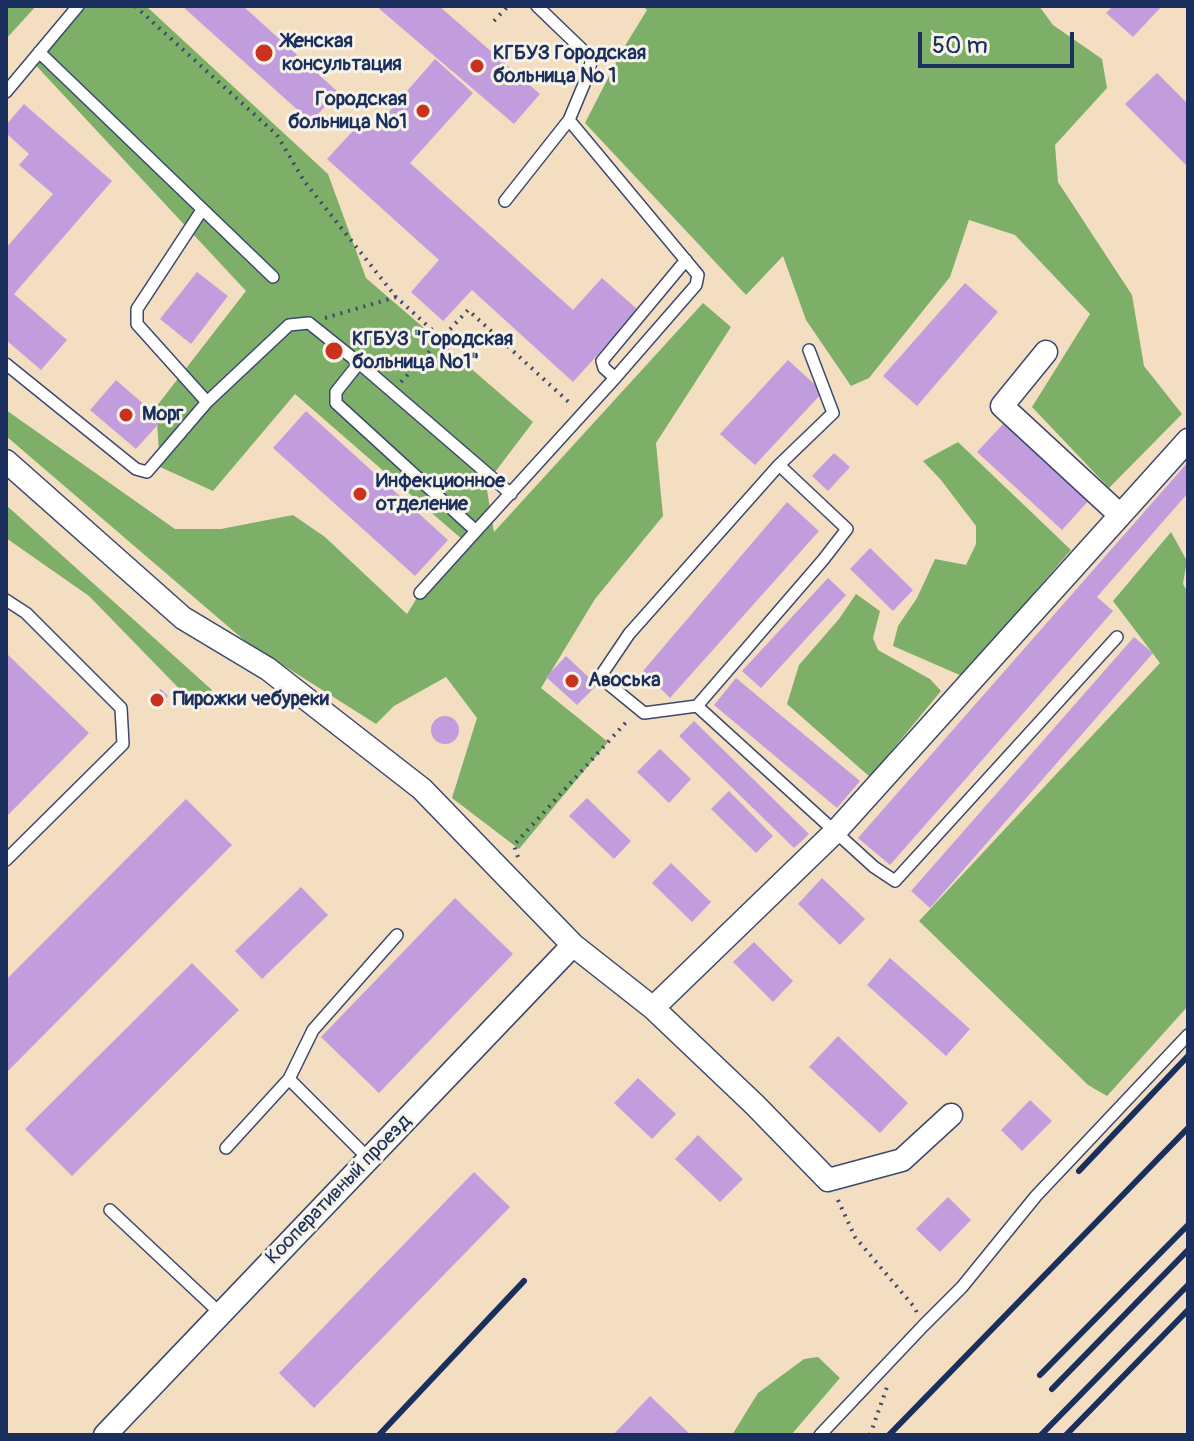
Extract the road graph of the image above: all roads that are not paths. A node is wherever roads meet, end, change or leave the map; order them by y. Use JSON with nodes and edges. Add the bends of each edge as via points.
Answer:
{"nodes":[{"id":1,"x":78,"y":6,"type":"edge"},
{"id":2,"x":537,"y":6,"type":"edge"},
{"id":3,"x":39,"y":52,"type":"junction"},
{"id":4,"x":6,"y":92,"type":"edge"},
{"id":5,"x":569,"y":120,"type":"junction"},
{"id":6,"x":505,"y":201,"type":"dead end"},
{"id":7,"x":202,"y":210,"type":"junction"},
{"id":8,"x":686,"y":260,"type":"junction"},
{"id":9,"x":273,"y":277,"type":"dead end"},
{"id":10,"x":809,"y":350,"type":"dead end"},
{"id":11,"x":1046,"y":352,"type":"dead end"},
{"id":12,"x":359,"y":363,"type":"junction"},
{"id":13,"x":6,"y":364,"type":"edge"},
{"id":14,"x":615,"y":378,"type":"junction"},
{"id":15,"x":207,"y":402,"type":"junction"},
{"id":16,"x":1188,"y":440,"type":"edge"},
{"id":17,"x":6,"y":461,"type":"edge"},
{"id":18,"x":779,"y":465,"type":"junction"},
{"id":19,"x":511,"y":494,"type":"junction"},
{"id":20,"x":1120,"y":515,"type":"junction"},
{"id":21,"x":476,"y":531,"type":"junction"},
{"id":22,"x":420,"y":593,"type":"dead end"},
{"id":23,"x":6,"y":600,"type":"edge"},
{"id":24,"x":1117,"y":637,"type":"dead end"},
{"id":25,"x":697,"y":706,"type":"junction"},
{"id":26,"x":836,"y":831,"type":"junction"},
{"id":27,"x":6,"y":860,"type":"edge"},
{"id":28,"x":397,"y":935,"type":"dead end"},
{"id":29,"x":573,"y":945,"type":"junction"},
{"id":30,"x":653,"y":1008,"type":"junction"},
{"id":31,"x":1188,"y":1035,"type":"edge"},
{"id":32,"x":289,"y":1079,"type":"junction"},
{"id":33,"x":951,"y":1115,"type":"dead end"},
{"id":34,"x":226,"y":1148,"type":"dead end"},
{"id":35,"x":369,"y":1159,"type":"junction"},
{"id":36,"x":110,"y":1210,"type":"dead end"},
{"id":37,"x":222,"y":1314,"type":"junction"},
{"id":38,"x":105,"y":1435,"type":"edge"},
{"id":39,"x":820,"y":1435,"type":"edge"}],
"edges":[{"from":1,"to":3,"type":"lane"},
{"from":2,"to":5,"type":"lane","via":[[592,59]]},
{"from":3,"to":4,"type":"lane"},
{"from":3,"to":7,"type":"lane"},
{"from":5,"to":6,"type":"lane"},
{"from":5,"to":8,"type":"lane"},
{"from":7,"to":9,"type":"lane"},
{"from":7,"to":15,"type":"lane","via":[[137,309],[137,324]]},
{"from":8,"to":14,"type":"lane","via":[[698,275],[696,285]]},
{"from":8,"to":14,"type":"lane","via":[[602,361]]},
{"from":10,"to":18,"type":"lane","via":[[833,413]]},
{"from":11,"to":20,"type":"street","via":[[1002,406]]},
{"from":12,"to":15,"type":"lane","via":[[309,323],[289,325]]},
{"from":12,"to":19,"type":"lane"},
{"from":12,"to":21,"type":"lane","via":[[336,392],[336,403]]},
{"from":13,"to":15,"type":"lane","via":[[136,469],[147,472]]},
{"from":14,"to":19,"type":"lane"},
{"from":16,"to":20,"type":"street"},
{"from":17,"to":29,"type":"street","via":[[183,618],[268,669],[422,789]]},
{"from":18,"to":25,"type":"lane","via":[[847,529]]},
{"from":18,"to":25,"type":"lane","via":[[629,634],[600,677],[644,713]]},
{"from":19,"to":21,"type":"lane"},
{"from":20,"to":26,"type":"street"},
{"from":21,"to":22,"type":"lane"},
{"from":23,"to":27,"type":"lane","via":[[26,613],[121,708],[123,744]]},
{"from":24,"to":26,"type":"lane","via":[[895,881]]},
{"from":25,"to":26,"type":"lane"},
{"from":26,"to":30,"type":"street"},
{"from":28,"to":32,"type":"lane","via":[[313,1030]]},
{"from":29,"to":30,"type":"street"},
{"from":29,"to":35,"type":"street","name":"Кооперативный проезд"},
{"from":30,"to":33,"type":"street","via":[[828,1180],[902,1160]]},
{"from":31,"to":39,"type":"lane","via":[[1036,1196],[962,1287]]},
{"from":32,"to":34,"type":"lane"},
{"from":32,"to":35,"type":"lane"},
{"from":35,"to":37,"type":"street","name":"Кооперативный проезд"},
{"from":36,"to":37,"type":"lane"},
{"from":37,"to":38,"type":"street","name":"Кооперативный проезд"}]}
